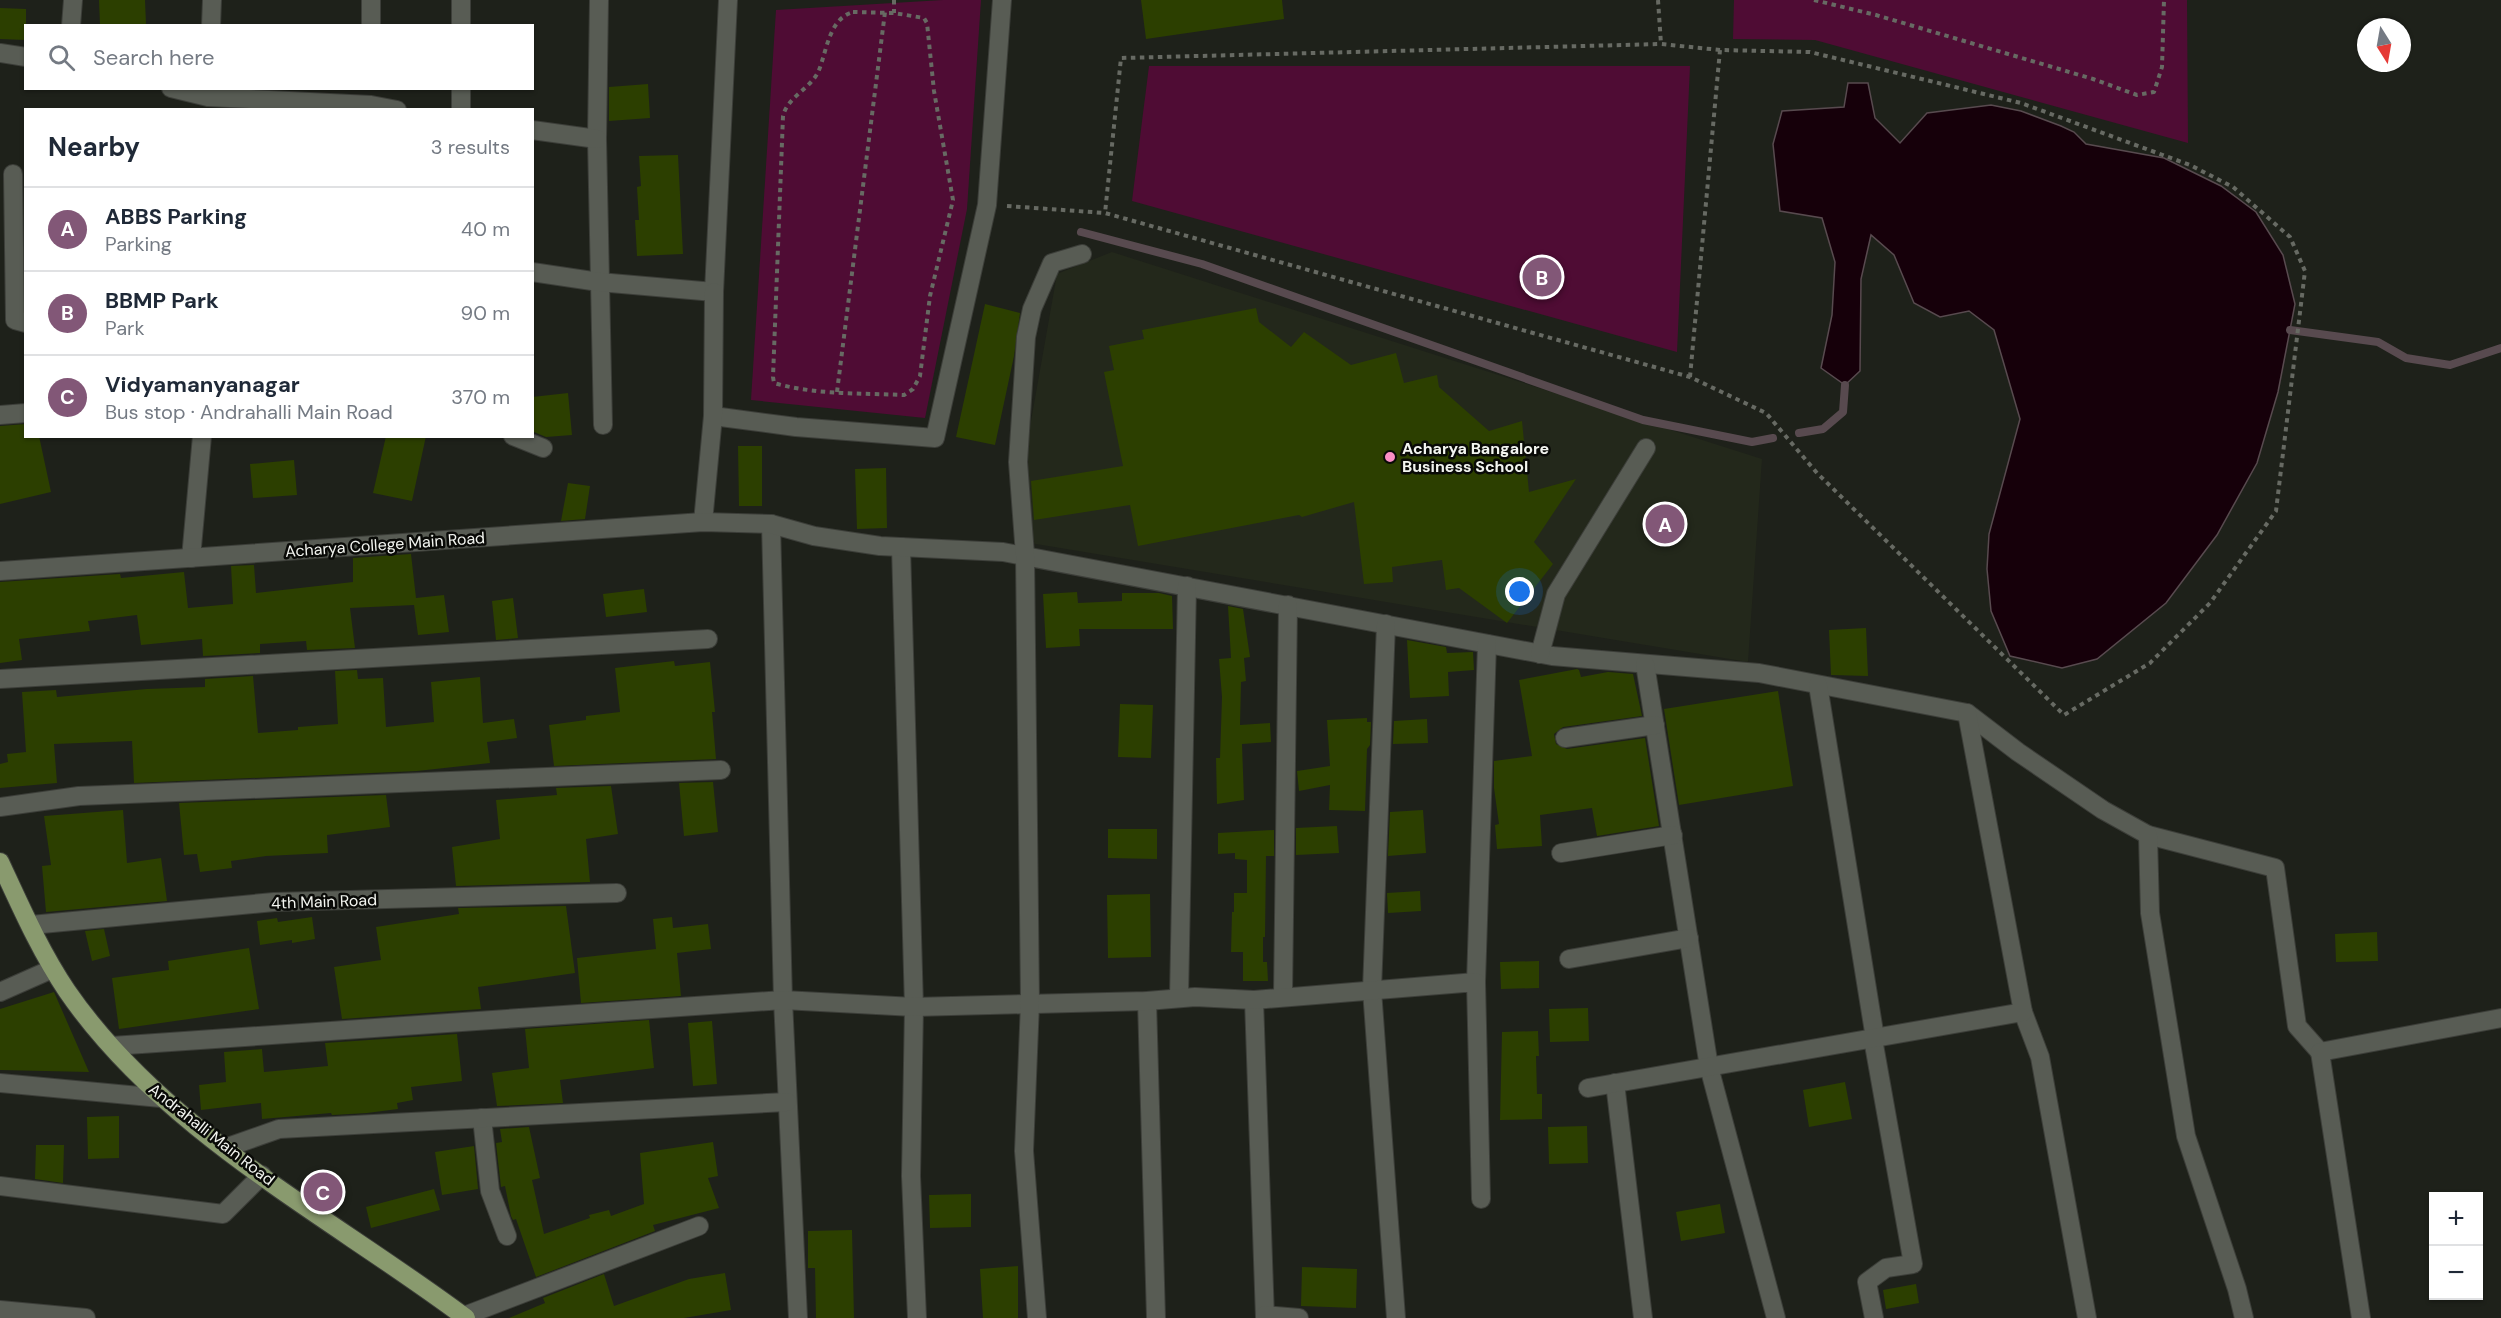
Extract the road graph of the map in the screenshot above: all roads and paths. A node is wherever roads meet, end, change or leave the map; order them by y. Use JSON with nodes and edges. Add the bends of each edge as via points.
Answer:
{"nodes":[{"id":1,"x":73,"y":0,"type":"edge"},
{"id":2,"x":212,"y":0,"type":"edge"},
{"id":3,"x":371,"y":0,"type":"edge"},
{"id":4,"x":461,"y":0,"type":"edge"},
{"id":5,"x":599,"y":0,"type":"edge"},
{"id":6,"x":729,"y":0,"type":"edge"},
{"id":7,"x":894,"y":0,"type":"edge"},
{"id":8,"x":1002,"y":0,"type":"edge"},
{"id":9,"x":1658,"y":0,"type":"edge"},
{"id":10,"x":1814,"y":0,"type":"edge"},
{"id":11,"x":2164,"y":0,"type":"edge"},
{"id":12,"x":885,"y":12,"type":"junction"},
{"id":13,"x":894,"y":13,"type":"junction"},
{"id":14,"x":71,"y":24,"type":"edge"},
{"id":15,"x":211,"y":24,"type":"edge"},
{"id":16,"x":371,"y":24,"type":"edge"},
{"id":17,"x":461,"y":24,"type":"edge"},
{"id":18,"x":1661,"y":44,"type":"junction"},
{"id":19,"x":1720,"y":50,"type":"junction"},
{"id":20,"x":0,"y":53,"type":"edge"},
{"id":21,"x":24,"y":57,"type":"edge"},
{"id":22,"x":178,"y":90,"type":"edge"},
{"id":23,"x":461,"y":90,"type":"edge"},
{"id":24,"x":371,"y":97,"type":"edge"},
{"id":25,"x":208,"y":98,"type":"edge"},
{"id":26,"x":393,"y":108,"type":"edge"},
{"id":27,"x":461,"y":108,"type":"edge"},
{"id":28,"x":534,"y":130,"type":"edge"},
{"id":29,"x":597,"y":139,"type":"junction"},
{"id":30,"x":13,"y":174,"type":"edge"},
{"id":31,"x":987,"y":205,"type":"junction"},
{"id":32,"x":1105,"y":213,"type":"junction"},
{"id":33,"x":1082,"y":254,"type":"dead end"},
{"id":34,"x":534,"y":272,"type":"edge"},
{"id":35,"x":599,"y":282,"type":"junction"},
{"id":36,"x":714,"y":292,"type":"junction"},
{"id":37,"x":24,"y":322,"type":"edge"},
{"id":38,"x":1690,"y":377,"type":"junction"},
{"id":39,"x":837,"y":392,"type":"junction"},
{"id":40,"x":24,"y":413,"type":"edge"},
{"id":41,"x":0,"y":415,"type":"edge"},
{"id":42,"x":713,"y":416,"type":"junction"},
{"id":43,"x":603,"y":425,"type":"dead end"},
{"id":44,"x":202,"y":438,"type":"edge"},
{"id":45,"x":518,"y":438,"type":"edge"},
{"id":46,"x":543,"y":448,"type":"dead end"},
{"id":47,"x":1646,"y":448,"type":"dead end"},
{"id":48,"x":703,"y":522,"type":"junction"},
{"id":49,"x":771,"y":524,"type":"junction"},
{"id":50,"x":901,"y":547,"type":"junction"},
{"id":51,"x":1025,"y":555,"type":"junction"},
{"id":52,"x":191,"y":558,"type":"junction"},
{"id":53,"x":0,"y":571,"type":"edge"},
{"id":54,"x":1187,"y":586,"type":"junction"},
{"id":55,"x":1288,"y":605,"type":"junction"},
{"id":56,"x":1386,"y":624,"type":"junction"},
{"id":57,"x":708,"y":639,"type":"dead end"},
{"id":58,"x":1486,"y":644,"type":"junction"},
{"id":59,"x":1540,"y":654,"type":"junction"},
{"id":60,"x":1646,"y":664,"type":"junction"},
{"id":61,"x":0,"y":679,"type":"edge"},
{"id":62,"x":1818,"y":685,"type":"junction"},
{"id":63,"x":1967,"y":713,"type":"junction"},
{"id":64,"x":1655,"y":725,"type":"junction"},
{"id":65,"x":1565,"y":738,"type":"dead end"},
{"id":66,"x":721,"y":770,"type":"dead end"},
{"id":67,"x":0,"y":807,"type":"edge"},
{"id":68,"x":2148,"y":835,"type":"junction"},
{"id":69,"x":1673,"y":836,"type":"junction"},
{"id":70,"x":1561,"y":853,"type":"dead end"},
{"id":71,"x":2,"y":871,"type":"edge"},
{"id":72,"x":617,"y":893,"type":"dead end"},
{"id":73,"x":32,"y":925,"type":"junction"},
{"id":74,"x":1689,"y":938,"type":"junction"},
{"id":75,"x":1569,"y":959,"type":"dead end"},
{"id":76,"x":52,"y":969,"type":"junction"},
{"id":77,"x":1476,"y":982,"type":"junction"},
{"id":78,"x":1372,"y":990,"type":"junction"},
{"id":79,"x":0,"y":992,"type":"edge"},
{"id":80,"x":1283,"y":996,"type":"junction"},
{"id":81,"x":1179,"y":998,"type":"junction"},
{"id":82,"x":783,"y":1000,"type":"junction"},
{"id":83,"x":1254,"y":1000,"type":"junction"},
{"id":84,"x":1147,"y":1001,"type":"junction"},
{"id":85,"x":1030,"y":1003,"type":"junction"},
{"id":86,"x":914,"y":1007,"type":"junction"},
{"id":87,"x":2023,"y":1012,"type":"junction"},
{"id":88,"x":2501,"y":1018,"type":"edge"},
{"id":89,"x":1875,"y":1038,"type":"junction"},
{"id":90,"x":112,"y":1046,"type":"junction"},
{"id":91,"x":2320,"y":1052,"type":"junction"},
{"id":92,"x":1709,"y":1067,"type":"junction"},
{"id":93,"x":0,"y":1083,"type":"edge"},
{"id":94,"x":1615,"y":1083,"type":"junction"},
{"id":95,"x":1588,"y":1088,"type":"dead end"},
{"id":96,"x":161,"y":1098,"type":"junction"},
{"id":97,"x":787,"y":1102,"type":"junction"},
{"id":98,"x":482,"y":1118,"type":"junction"},
{"id":99,"x":225,"y":1148,"type":"junction"},
{"id":100,"x":262,"y":1175,"type":"junction"},
{"id":101,"x":0,"y":1185,"type":"edge"},
{"id":102,"x":1481,"y":1199,"type":"dead end"},
{"id":103,"x":699,"y":1227,"type":"dead end"},
{"id":104,"x":507,"y":1236,"type":"dead end"},
{"id":105,"x":0,"y":1310,"type":"edge"},
{"id":106,"x":60,"y":1316,"type":"edge"},
{"id":107,"x":465,"y":1317,"type":"edge"},
{"id":108,"x":1265,"y":1317,"type":"edge"},
{"id":109,"x":86,"y":1318,"type":"edge"},
{"id":110,"x":798,"y":1318,"type":"edge"},
{"id":111,"x":917,"y":1318,"type":"edge"},
{"id":112,"x":1037,"y":1318,"type":"edge"},
{"id":113,"x":1156,"y":1318,"type":"edge"},
{"id":114,"x":1299,"y":1318,"type":"edge"},
{"id":115,"x":1396,"y":1318,"type":"edge"},
{"id":116,"x":1643,"y":1318,"type":"edge"},
{"id":117,"x":1776,"y":1318,"type":"edge"},
{"id":118,"x":1874,"y":1318,"type":"edge"},
{"id":119,"x":2087,"y":1318,"type":"edge"},
{"id":120,"x":2244,"y":1318,"type":"edge"},
{"id":121,"x":2361,"y":1318,"type":"edge"}],
"edges":[{"from":1,"to":14,"type":"street"},
{"from":2,"to":15,"type":"street"},
{"from":3,"to":16,"type":"street"},
{"from":4,"to":17,"type":"street"},
{"from":5,"to":29,"type":"street"},
{"from":6,"to":36,"type":"street"},
{"from":7,"to":13,"type":"path"},
{"from":8,"to":31,"type":"street"},
{"from":9,"to":18,"type":"path"},
{"from":10,"to":11,"type":"path","via":[[2137,95],[2154,92],[2162,67]]},
{"from":12,"to":13,"type":"path"},
{"from":12,"to":39,"type":"path"},
{"from":12,"to":39,"type":"path","via":[[844,14],[825,48],[818,71],[807,87],[785,105],[783,117],[774,383]]},
{"from":13,"to":39,"type":"path","via":[[924,18],[927,22],[934,91],[953,200],[930,296],[920,376],[913,389],[903,395]]},
{"from":18,"to":19,"type":"path"},
{"from":18,"to":32,"type":"path","via":[[1121,58]]},
{"from":19,"to":38,"type":"path"},
{"from":19,"to":38,"type":"path","via":[[1810,52],[2021,103],[2190,165],[2234,187],[2290,237],[2305,271],[2276,511],[2210,603],[2150,663],[2064,715],[1817,473],[1766,413]]},
{"from":20,"to":21,"type":"street"},
{"from":22,"to":25,"type":"street"},
{"from":23,"to":27,"type":"street"},
{"from":24,"to":25,"type":"street"},
{"from":24,"to":26,"type":"street"},
{"from":28,"to":29,"type":"street"},
{"from":29,"to":35,"type":"street"},
{"from":30,"to":37,"type":"street","via":[[15,320]]},
{"from":31,"to":32,"type":"path"},
{"from":31,"to":42,"type":"street","via":[[935,438]]},
{"from":32,"to":38,"type":"path"},
{"from":33,"to":51,"type":"street","via":[[1052,263],[1032,309],[1026,337],[1018,462]]},
{"from":34,"to":35,"type":"street"},
{"from":35,"to":36,"type":"street"},
{"from":35,"to":43,"type":"street"},
{"from":36,"to":42,"type":"street"},
{"from":40,"to":41,"type":"street"},
{"from":42,"to":48,"type":"street"},
{"from":44,"to":52,"type":"street"},
{"from":45,"to":46,"type":"street"},
{"from":47,"to":59,"type":"street","via":[[1556,594]]},
{"from":48,"to":49,"type":"street","name":"Acharya College Main Road"},
{"from":48,"to":52,"type":"street","name":"Acharya College Main Road"},
{"from":49,"to":50,"type":"street","name":"Acharya College Main Road","via":[[814,536]]},
{"from":49,"to":82,"type":"street"},
{"from":50,"to":51,"type":"street","name":"Acharya College Main Road"},
{"from":50,"to":86,"type":"street"},
{"from":51,"to":54,"type":"street","name":"Acharya College Main Road"},
{"from":51,"to":85,"type":"street"},
{"from":52,"to":53,"type":"street","name":"Acharya College Main Road"},
{"from":54,"to":55,"type":"street","name":"Acharya College Main Road"},
{"from":54,"to":81,"type":"street"},
{"from":55,"to":56,"type":"street","name":"Acharya College Main Road"},
{"from":55,"to":80,"type":"street"},
{"from":56,"to":58,"type":"street","name":"Acharya College Main Road"},
{"from":56,"to":78,"type":"street"},
{"from":57,"to":61,"type":"street"},
{"from":58,"to":59,"type":"street","name":"Acharya College Main Road"},
{"from":58,"to":77,"type":"street"},
{"from":59,"to":60,"type":"street","name":"Acharya College Main Road"},
{"from":60,"to":62,"type":"street","name":"Acharya College Main Road","via":[[1759,673]]},
{"from":60,"to":64,"type":"street"},
{"from":62,"to":63,"type":"street","name":"Acharya College Main Road"},
{"from":62,"to":89,"type":"street"},
{"from":63,"to":68,"type":"street","via":[[2103,810]]},
{"from":63,"to":87,"type":"street"},
{"from":64,"to":65,"type":"street"},
{"from":64,"to":69,"type":"street"},
{"from":66,"to":67,"type":"street","via":[[79,796]]},
{"from":68,"to":91,"type":"street","via":[[2275,868],[2297,1026]]},
{"from":68,"to":120,"type":"street","via":[[2150,913],[2186,1136]]},
{"from":69,"to":70,"type":"street"},
{"from":69,"to":74,"type":"street"},
{"from":71,"to":73,"type":"main road","name":"Andrahalli Main Road"},
{"from":72,"to":73,"type":"street","name":"4th Main Road","via":[[274,902]]},
{"from":73,"to":76,"type":"main road","name":"Andrahalli Main Road"},
{"from":74,"to":75,"type":"street"},
{"from":74,"to":92,"type":"street"},
{"from":76,"to":79,"type":"street"},
{"from":76,"to":90,"type":"main road","name":"Andrahalli Main Road"},
{"from":77,"to":78,"type":"street"},
{"from":77,"to":102,"type":"street"},
{"from":78,"to":80,"type":"street"},
{"from":78,"to":115,"type":"street"},
{"from":80,"to":83,"type":"street"},
{"from":81,"to":83,"type":"street"},
{"from":81,"to":84,"type":"street"},
{"from":82,"to":86,"type":"street"},
{"from":82,"to":90,"type":"street"},
{"from":82,"to":97,"type":"street"},
{"from":83,"to":108,"type":"street"},
{"from":84,"to":85,"type":"street"},
{"from":84,"to":113,"type":"street"},
{"from":85,"to":86,"type":"street"},
{"from":85,"to":112,"type":"street","via":[[1024,1151]]},
{"from":86,"to":111,"type":"street","via":[[911,1176]]},
{"from":87,"to":89,"type":"street"},
{"from":87,"to":119,"type":"street","via":[[2040,1057]]},
{"from":88,"to":91,"type":"street"},
{"from":89,"to":92,"type":"street"},
{"from":89,"to":118,"type":"street","via":[[1913,1264],[1886,1268],[1867,1282]]},
{"from":90,"to":96,"type":"main road","name":"Andrahalli Main Road"},
{"from":91,"to":121,"type":"street"},
{"from":92,"to":94,"type":"street"},
{"from":92,"to":117,"type":"street"},
{"from":93,"to":96,"type":"street"},
{"from":94,"to":95,"type":"street"},
{"from":94,"to":116,"type":"street"},
{"from":96,"to":99,"type":"main road","name":"Andrahalli Main Road"},
{"from":97,"to":98,"type":"street"},
{"from":97,"to":110,"type":"street"},
{"from":98,"to":99,"type":"street","via":[[279,1129]]},
{"from":98,"to":104,"type":"street","via":[[490,1191]]},
{"from":99,"to":100,"type":"main road","name":"Andrahalli Main Road"},
{"from":100,"to":101,"type":"street","via":[[223,1214]]},
{"from":100,"to":107,"type":"main road","name":"Andrahalli Main Road"},
{"from":103,"to":107,"type":"street"},
{"from":105,"to":106,"type":"street"},
{"from":106,"to":109,"type":"street"},
{"from":108,"to":114,"type":"street"}]}
